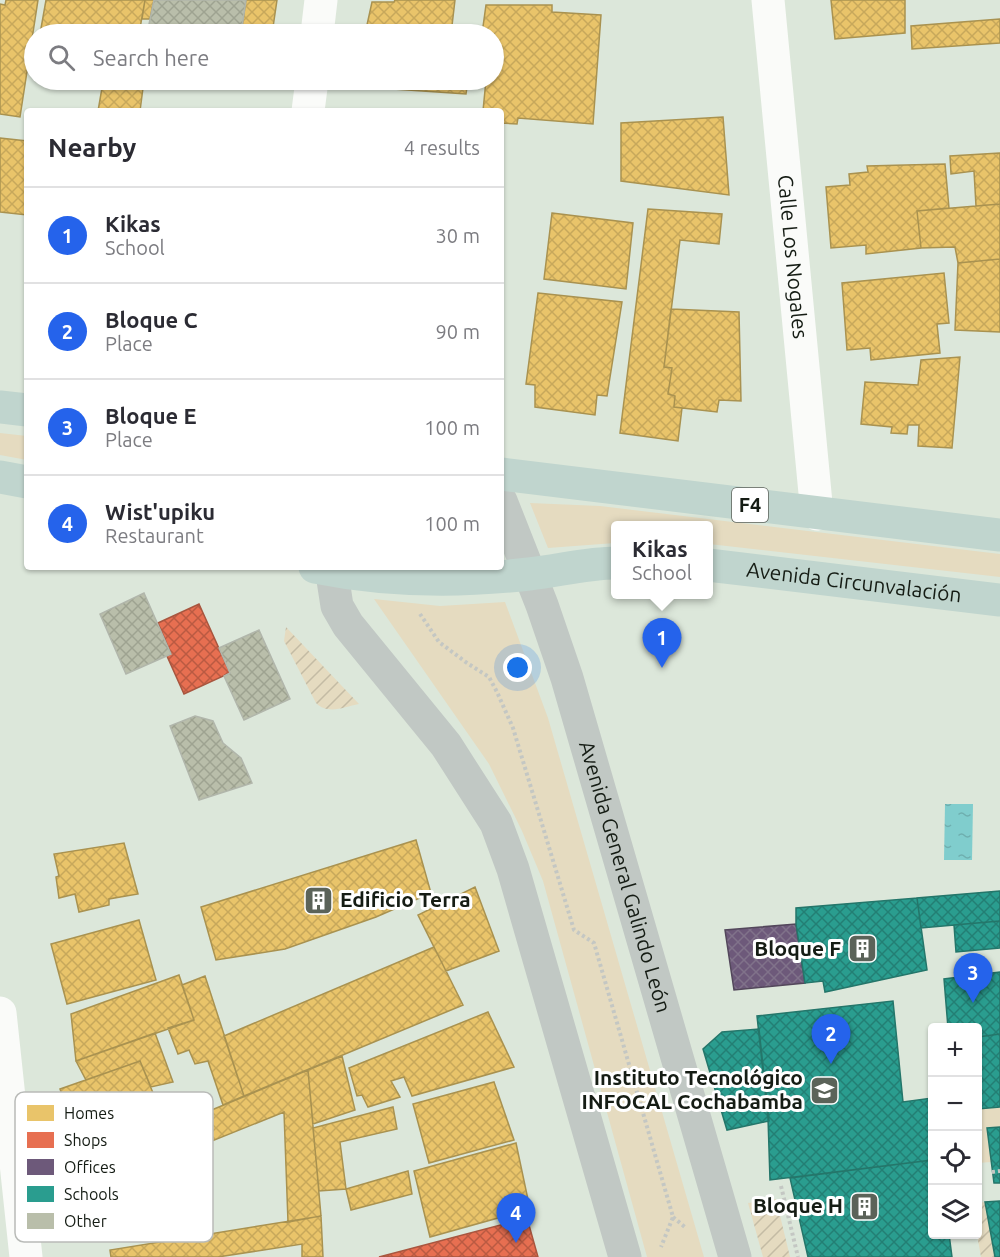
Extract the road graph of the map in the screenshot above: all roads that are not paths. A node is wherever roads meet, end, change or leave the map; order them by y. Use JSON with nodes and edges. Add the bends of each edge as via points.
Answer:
{"nodes":[{"id":1,"x":321,"y":0,"type":"edge"},
{"id":2,"x":768,"y":0,"type":"edge"},
{"id":3,"x":318,"y":24,"type":"edge"},
{"id":4,"x":311,"y":90,"type":"edge"},
{"id":5,"x":308,"y":108,"type":"edge"},
{"id":6,"x":0,"y":407,"type":"edge"},
{"id":7,"x":24,"y":410,"type":"edge"},
{"id":8,"x":504,"y":474,"type":"edge"},
{"id":9,"x":0,"y":477,"type":"edge"},
{"id":10,"x":24,"y":481,"type":"edge"},
{"id":11,"x":504,"y":509,"type":"edge"},
{"id":12,"x":817,"y":514,"type":"junction"},
{"id":13,"x":1000,"y":535,"type":"edge"},
{"id":14,"x":611,"y":564,"type":"edge"},
{"id":15,"x":713,"y":566,"type":"edge"},
{"id":16,"x":327,"y":570,"type":"edge"},
{"id":17,"x":338,"y":570,"type":"edge"},
{"id":18,"x":529,"y":574,"type":"junction"},
{"id":19,"x":1000,"y":600,"type":"edge"},
{"id":20,"x":0,"y":1013,"type":"edge"},
{"id":21,"x":15,"y":1154,"type":"edge"},
{"id":22,"x":24,"y":1242,"type":"edge"},
{"id":23,"x":26,"y":1257,"type":"edge"},
{"id":24,"x":625,"y":1257,"type":"edge"},
{"id":25,"x":735,"y":1257,"type":"edge"}],
"edges":[{"from":1,"to":3,"type":"street"},
{"from":2,"to":12,"type":"street","name":"Calle Los Nogales"},
{"from":4,"to":5,"type":"street"},
{"from":6,"to":7,"type":"highway"},
{"from":8,"to":12,"type":"highway","number":"F4"},
{"from":9,"to":10,"type":"highway"},
{"from":11,"to":18,"type":"main road","name":"Avenida General Galindo León"},
{"from":12,"to":13,"type":"highway","number":"F4"},
{"from":14,"to":18,"type":"highway"},
{"from":15,"to":19,"type":"highway","name":"Avenida Circunvalación"},
{"from":16,"to":24,"type":"main road","via":[[337,606],[348,625],[447,745],[496,823],[513,869]]},
{"from":17,"to":18,"type":"highway","via":[[381,577],[455,579]]},
{"from":18,"to":25,"type":"main road","name":"Avenida General Galindo León","via":[[567,678]]},
{"from":20,"to":21,"type":"street"},
{"from":22,"to":23,"type":"street"}]}
